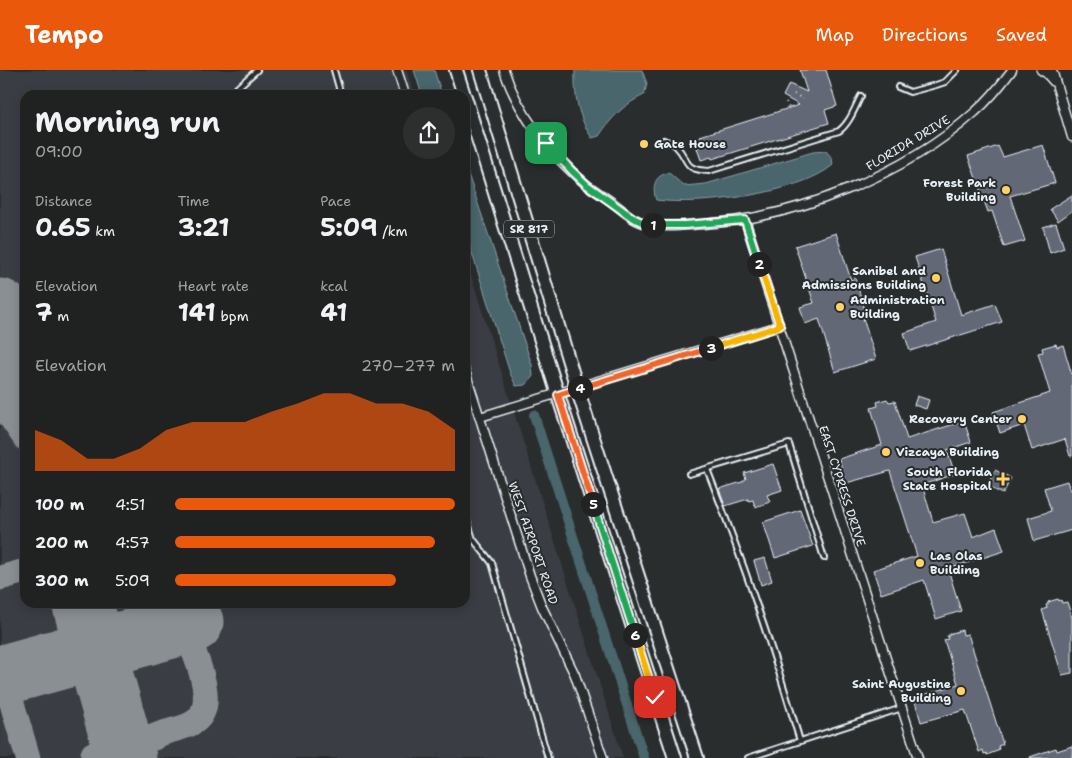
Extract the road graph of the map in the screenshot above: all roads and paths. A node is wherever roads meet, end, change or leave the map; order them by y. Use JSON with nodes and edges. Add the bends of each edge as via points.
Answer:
{"nodes":[{"id":1,"x":257,"y":70,"type":"edge"},
{"id":2,"x":334,"y":70,"type":"edge"},
{"id":3,"x":397,"y":70,"type":"edge"},
{"id":4,"x":456,"y":70,"type":"edge"},
{"id":5,"x":480,"y":70,"type":"edge"},
{"id":6,"x":504,"y":70,"type":"edge"},
{"id":7,"x":957,"y":70,"type":"edge"},
{"id":8,"x":1012,"y":70,"type":"edge"},
{"id":9,"x":1041,"y":70,"type":"edge"},
{"id":10,"x":1052,"y":70,"type":"edge"},
{"id":11,"x":1055,"y":84,"type":"junction"},
{"id":12,"x":898,"y":87,"type":"dead end"},
{"id":13,"x":235,"y":90,"type":"edge"},
{"id":14,"x":340,"y":90,"type":"edge"},
{"id":15,"x":403,"y":90,"type":"edge"},
{"id":16,"x":463,"y":90,"type":"edge"},
{"id":17,"x":794,"y":94,"type":"dead end"},
{"id":18,"x":861,"y":96,"type":"dead end"},
{"id":19,"x":803,"y":99,"type":"dead end"},
{"id":20,"x":786,"y":102,"type":"dead end"},
{"id":21,"x":789,"y":108,"type":"dead end"},
{"id":22,"x":470,"y":112,"type":"edge"},
{"id":23,"x":1072,"y":137,"type":"edge"},
{"id":24,"x":664,"y":140,"type":"dead end"},
{"id":25,"x":745,"y":220,"type":"junction"},
{"id":26,"x":780,"y":326,"type":"junction"},
{"id":27,"x":470,"y":386,"type":"edge"},
{"id":28,"x":578,"y":388,"type":"junction"},
{"id":29,"x":558,"y":395,"type":"junction"},
{"id":30,"x":480,"y":417,"type":"junction"},
{"id":31,"x":707,"y":468,"type":"junction"},
{"id":32,"x":689,"y":474,"type":"dead end"},
{"id":33,"x":470,"y":530,"type":"edge"},
{"id":34,"x":824,"y":558,"type":"dead end"},
{"id":35,"x":902,"y":708,"type":"junction"},
{"id":36,"x":800,"y":741,"type":"junction"},
{"id":37,"x":548,"y":758,"type":"edge"},
{"id":38,"x":603,"y":758,"type":"edge"},
{"id":39,"x":675,"y":758,"type":"edge"},
{"id":40,"x":697,"y":758,"type":"edge"},
{"id":41,"x":748,"y":758,"type":"edge"},
{"id":42,"x":918,"y":758,"type":"edge"}],
"edges":[{"from":1,"to":13,"type":"lane"},
{"from":2,"to":14,"type":"lane"},
{"from":3,"to":15,"type":"street"},
{"from":4,"to":16,"type":"main road","number":"SR 817"},
{"from":5,"to":28,"type":"main road","number":"SR 817"},
{"from":6,"to":25,"type":"street","name":"FLORIDA DRIVE","via":[[524,113],[546,143],[587,185],[622,210],[646,224],[658,225]]},
{"from":7,"to":12,"type":"lane","via":[[945,82],[936,85],[910,92]]},
{"from":8,"to":25,"type":"street","name":"FLORIDA DRIVE","via":[[995,92],[957,128],[894,167],[846,191]]},
{"from":9,"to":11,"type":"street"},
{"from":10,"to":11,"type":"street"},
{"from":11,"to":23,"type":"street"},
{"from":17,"to":19,"type":"path"},
{"from":18,"to":24,"type":"lane","via":[[839,131],[709,171],[698,171],[690,166],[675,145]]},
{"from":20,"to":21,"type":"path"},
{"from":22,"to":29,"type":"main road","number":"SR 817"},
{"from":25,"to":26,"type":"street","name":"EAST CYPRESS DRIVE"},
{"from":26,"to":28,"type":"street"},
{"from":26,"to":35,"type":"street","name":"EAST CYPRESS DRIVE"},
{"from":27,"to":30,"type":"street","name":"WEST AIRPORT ROAD"},
{"from":28,"to":29,"type":"street"},
{"from":28,"to":40,"type":"main road","number":"SR 817"},
{"from":29,"to":30,"type":"street"},
{"from":29,"to":39,"type":"main road","number":"SR 817"},
{"from":30,"to":38,"type":"street","name":"WEST AIRPORT ROAD","via":[[530,576],[575,675]]},
{"from":31,"to":32,"type":"lane"},
{"from":31,"to":34,"type":"lane","via":[[789,444]]},
{"from":31,"to":36,"type":"lane","via":[[726,516]]},
{"from":33,"to":37,"type":"lane","via":[[473,539],[492,563]]},
{"from":35,"to":36,"type":"lane"},
{"from":35,"to":42,"type":"street","name":"EAST CYPRESS DRIVE"},
{"from":36,"to":41,"type":"lane"}]}
